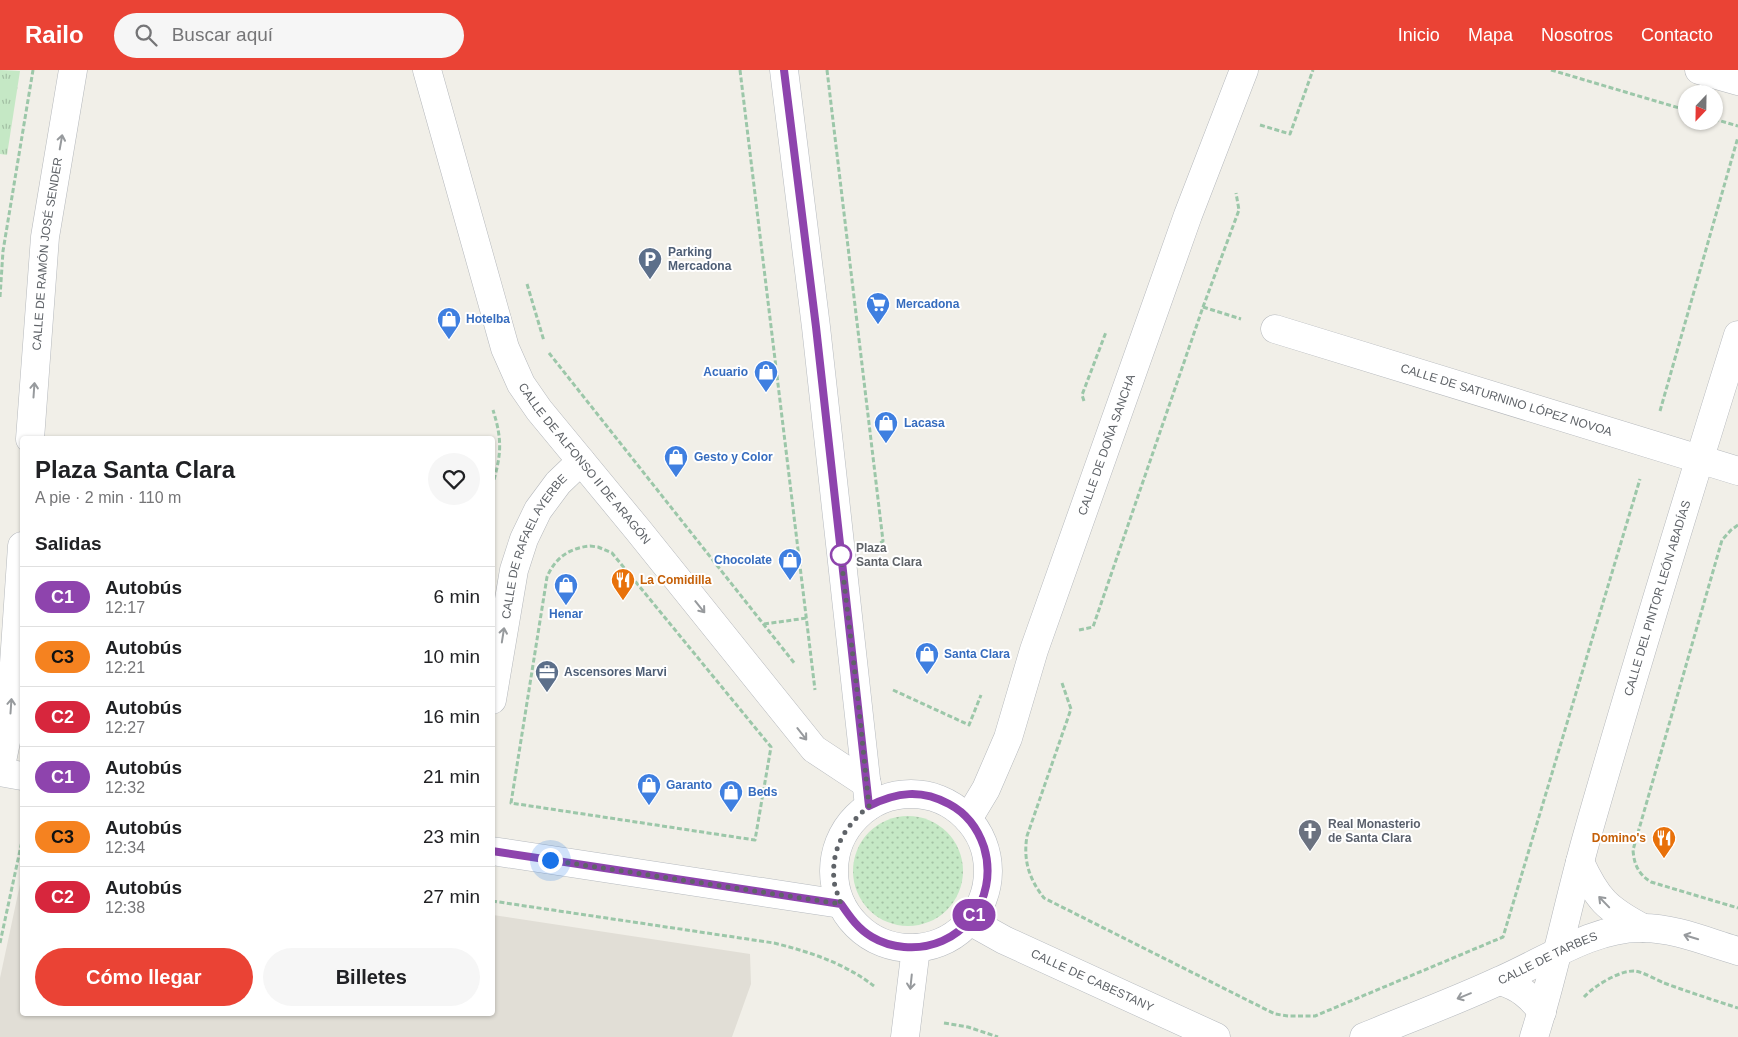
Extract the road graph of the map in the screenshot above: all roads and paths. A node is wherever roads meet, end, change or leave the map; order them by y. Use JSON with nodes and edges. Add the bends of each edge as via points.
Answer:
{"nodes":[{"id":1,"x":29,"y":70,"type":"edge"},
{"id":2,"x":73,"y":70,"type":"edge"},
{"id":3,"x":426,"y":70,"type":"edge"},
{"id":4,"x":740,"y":70,"type":"edge"},
{"id":5,"x":784,"y":70,"type":"edge"},
{"id":6,"x":827,"y":70,"type":"edge"},
{"id":7,"x":1244,"y":70,"type":"edge"},
{"id":8,"x":1313,"y":70,"type":"edge"},
{"id":9,"x":1552,"y":70,"type":"edge"},
{"id":10,"x":1699,"y":70,"type":"edge"},
{"id":11,"x":32,"y":74,"type":"dead end"},
{"id":12,"x":1738,"y":81,"type":"edge"},
{"id":13,"x":1678,"y":108,"type":"edge"},
{"id":14,"x":1723,"y":122,"type":"edge"},
{"id":15,"x":1738,"y":126,"type":"edge"},
{"id":16,"x":1256,"y":134,"type":"dead end"},
{"id":17,"x":1738,"y":136,"type":"edge"},
{"id":18,"x":1235,"y":190,"type":"dead end"},
{"id":19,"x":525,"y":276,"type":"dead end"},
{"id":20,"x":1275,"y":329,"type":"dead end"},
{"id":21,"x":1738,"y":335,"type":"edge"},
{"id":22,"x":544,"y":342,"type":"dead end"},
{"id":23,"x":547,"y":351,"type":"dead end"},
{"id":24,"x":30,"y":436,"type":"edge"},
{"id":25,"x":1651,"y":443,"type":"junction"},
{"id":26,"x":1700,"y":459,"type":"junction"},
{"id":27,"x":581,"y":461,"type":"junction"},
{"id":28,"x":1738,"y":471,"type":"edge"},
{"id":29,"x":1738,"y":525,"type":"edge"},
{"id":30,"x":872,"y":550,"type":"dead end"},
{"id":31,"x":20,"y":575,"type":"edge"},
{"id":32,"x":807,"y":618,"type":"junction"},
{"id":33,"x":764,"y":624,"type":"junction"},
{"id":34,"x":1075,"y":631,"type":"dead end"},
{"id":35,"x":798,"y":668,"type":"dead end"},
{"id":36,"x":1060,"y":676,"type":"dead end"},
{"id":37,"x":495,"y":682,"type":"edge"},
{"id":38,"x":810,"y":682,"type":"dead end"},
{"id":39,"x":890,"y":688,"type":"dead end"},
{"id":40,"x":969,"y":725,"type":"dead end"},
{"id":41,"x":0,"y":772,"type":"edge"},
{"id":42,"x":20,"y":776,"type":"edge"},
{"id":43,"x":868,"y":795,"type":"junction"},
{"id":44,"x":968,"y":819,"type":"junction"},
{"id":45,"x":719,"y":835,"type":"joint"},
{"id":46,"x":20,"y":850,"type":"edge"},
{"id":47,"x":495,"y":851,"type":"edge"},
{"id":48,"x":1580,"y":862,"type":"junction"},
{"id":49,"x":495,"y":901,"type":"edge"},
{"id":50,"x":841,"y":904,"type":"junction"},
{"id":51,"x":1738,"y":908,"type":"edge"},
{"id":52,"x":970,"y":921,"type":"junction"},
{"id":53,"x":1643,"y":928,"type":"junction"},
{"id":54,"x":0,"y":943,"type":"edge"},
{"id":55,"x":916,"y":948,"type":"junction"},
{"id":56,"x":1738,"y":951,"type":"edge"},
{"id":57,"x":1556,"y":954,"type":"junction"},
{"id":58,"x":1500,"y":981,"type":"junction"},
{"id":59,"x":877,"y":988,"type":"dead end"},
{"id":60,"x":1582,"y":1000,"type":"dead end"},
{"id":61,"x":1738,"y":1008,"type":"edge"},
{"id":62,"x":936,"y":1022,"type":"dead end"},
{"id":63,"x":1538,"y":1025,"type":"edge"},
{"id":64,"x":905,"y":1037,"type":"edge"},
{"id":65,"x":998,"y":1037,"type":"edge"},
{"id":66,"x":1216,"y":1037,"type":"edge"},
{"id":67,"x":1364,"y":1037,"type":"edge"}],
"edges":[{"from":1,"to":11,"type":"path"},
{"from":24,"to":2,"type":"street","name":"CALLE DE RAMÓN JOSÉ SENDER","one_way":true,"via":[[45,237]]},
{"from":3,"to":27,"type":"street","name":"CALLE DE ALFONSO II DE ARAGÓN","via":[[505,348],[521,384]]},
{"from":4,"to":32,"type":"path"},
{"from":5,"to":43,"type":"street"},
{"from":6,"to":30,"type":"path","via":[[883,541]]},
{"from":7,"to":44,"type":"street","name":"CALLE DE DOÑA SANCHA","via":[[1188,215],[1034,650],[1008,738],[986,789]]},
{"from":8,"to":16,"type":"path","via":[[1290,134],[1260,125]]},
{"from":9,"to":13,"type":"path"},
{"from":10,"to":12,"type":"street"},
{"from":14,"to":15,"type":"path"},
{"from":17,"to":25,"type":"path"},
{"from":18,"to":34,"type":"path","via":[[1239,210],[1093,627]]},
{"from":19,"to":22,"type":"path"},
{"from":20,"to":25,"type":"street","name":"CALLE DE SATURNINO LÓPEZ NOVOA"},
{"from":21,"to":26,"type":"street","name":"CALLE DEL PINTOR LEÓN ABADÍAS"},
{"from":23,"to":33,"type":"path"},
{"from":25,"to":26,"type":"street","name":"CALLE DE SATURNINO LÓPEZ NOVOA"},
{"from":25,"to":36,"type":"path","via":[[1502,937],[1315,1016],[1275,1014],[1044,898],[1036,888],[1026,863],[1025,849],[1071,709]]},
{"from":26,"to":28,"type":"street","name":"CALLE DE SATURNINO LÓPEZ NOVOA"},
{"from":26,"to":48,"type":"street","name":"CALLE DEL PINTOR LEÓN ABADÍAS"},
{"from":37,"to":27,"type":"street","name":"CALLE DE RAFAEL AYERBE","one_way":true,"via":[[514,570],[524,539],[538,510],[558,483]]},
{"from":27,"to":43,"type":"street","name":"CALLE DE ALFONSO II DE ARAGÓN","one_way":true,"via":[[814,749]]},
{"from":29,"to":51,"type":"path","via":[[1722,540],[1633,850],[1635,866],[1651,882]]},
{"from":41,"to":31,"type":"street","one_way":true,"via":[[10,722]]},
{"from":32,"to":33,"type":"path"},
{"from":32,"to":38,"type":"path","via":[[816,690]]},
{"from":33,"to":35,"type":"path"},
{"from":39,"to":40,"type":"path"},
{"from":41,"to":42,"type":"street"},
{"from":43,"to":44,"type":"street","via":[[885,798],[921,794],[938,798]]},
{"from":43,"to":50,"type":"street","via":[[840,839],[834,860],[834,883]]},
{"from":44,"to":52,"type":"street","via":[[981,837],[987,858],[988,880],[982,902]]},
{"from":45,"to":45,"type":"path","via":[[755,840],[771,747],[612,553],[590,546],[567,552],[547,577],[510,803]]},
{"from":46,"to":54,"type":"path"},
{"from":47,"to":50,"type":"street"},
{"from":53,"to":48,"type":"street","one_way":true,"via":[[1604,903]]},
{"from":48,"to":57,"type":"street","name":"CALLE DEL PINTOR LEÓN ABADÍAS"},
{"from":49,"to":59,"type":"path","via":[[774,943],[834,962],[859,974]]},
{"from":50,"to":55,"type":"street","via":[[854,923],[872,938],[893,946]]},
{"from":52,"to":55,"type":"street","via":[[937,944]]},
{"from":52,"to":66,"type":"street","name":"CALLE DE CABESTANY","via":[[1012,944]]},
{"from":56,"to":53,"type":"street","name":"CALLE DE TARBES","one_way":true,"via":[[1674,932]]},
{"from":53,"to":57,"type":"street","name":"CALLE DE TARBES","via":[[1620,929]]},
{"from":55,"to":64,"type":"street","one_way":true},
{"from":57,"to":58,"type":"street","name":"CALLE DE TARBES"},
{"from":57,"to":63,"type":"street","name":"CALLE DEL PINTOR LEÓN ABADÍAS"},
{"from":58,"to":63,"type":"street","name":"CALLE DEL PINTOR LEÓN ABADÍAS","via":[[1523,991],[1534,1001]]},
{"from":58,"to":67,"type":"street","name":"CALLE DE TARBES","one_way":true},
{"from":60,"to":61,"type":"path","via":[[1604,982],[1636,971]]},
{"from":62,"to":65,"type":"path","via":[[968,1026]]}]}
